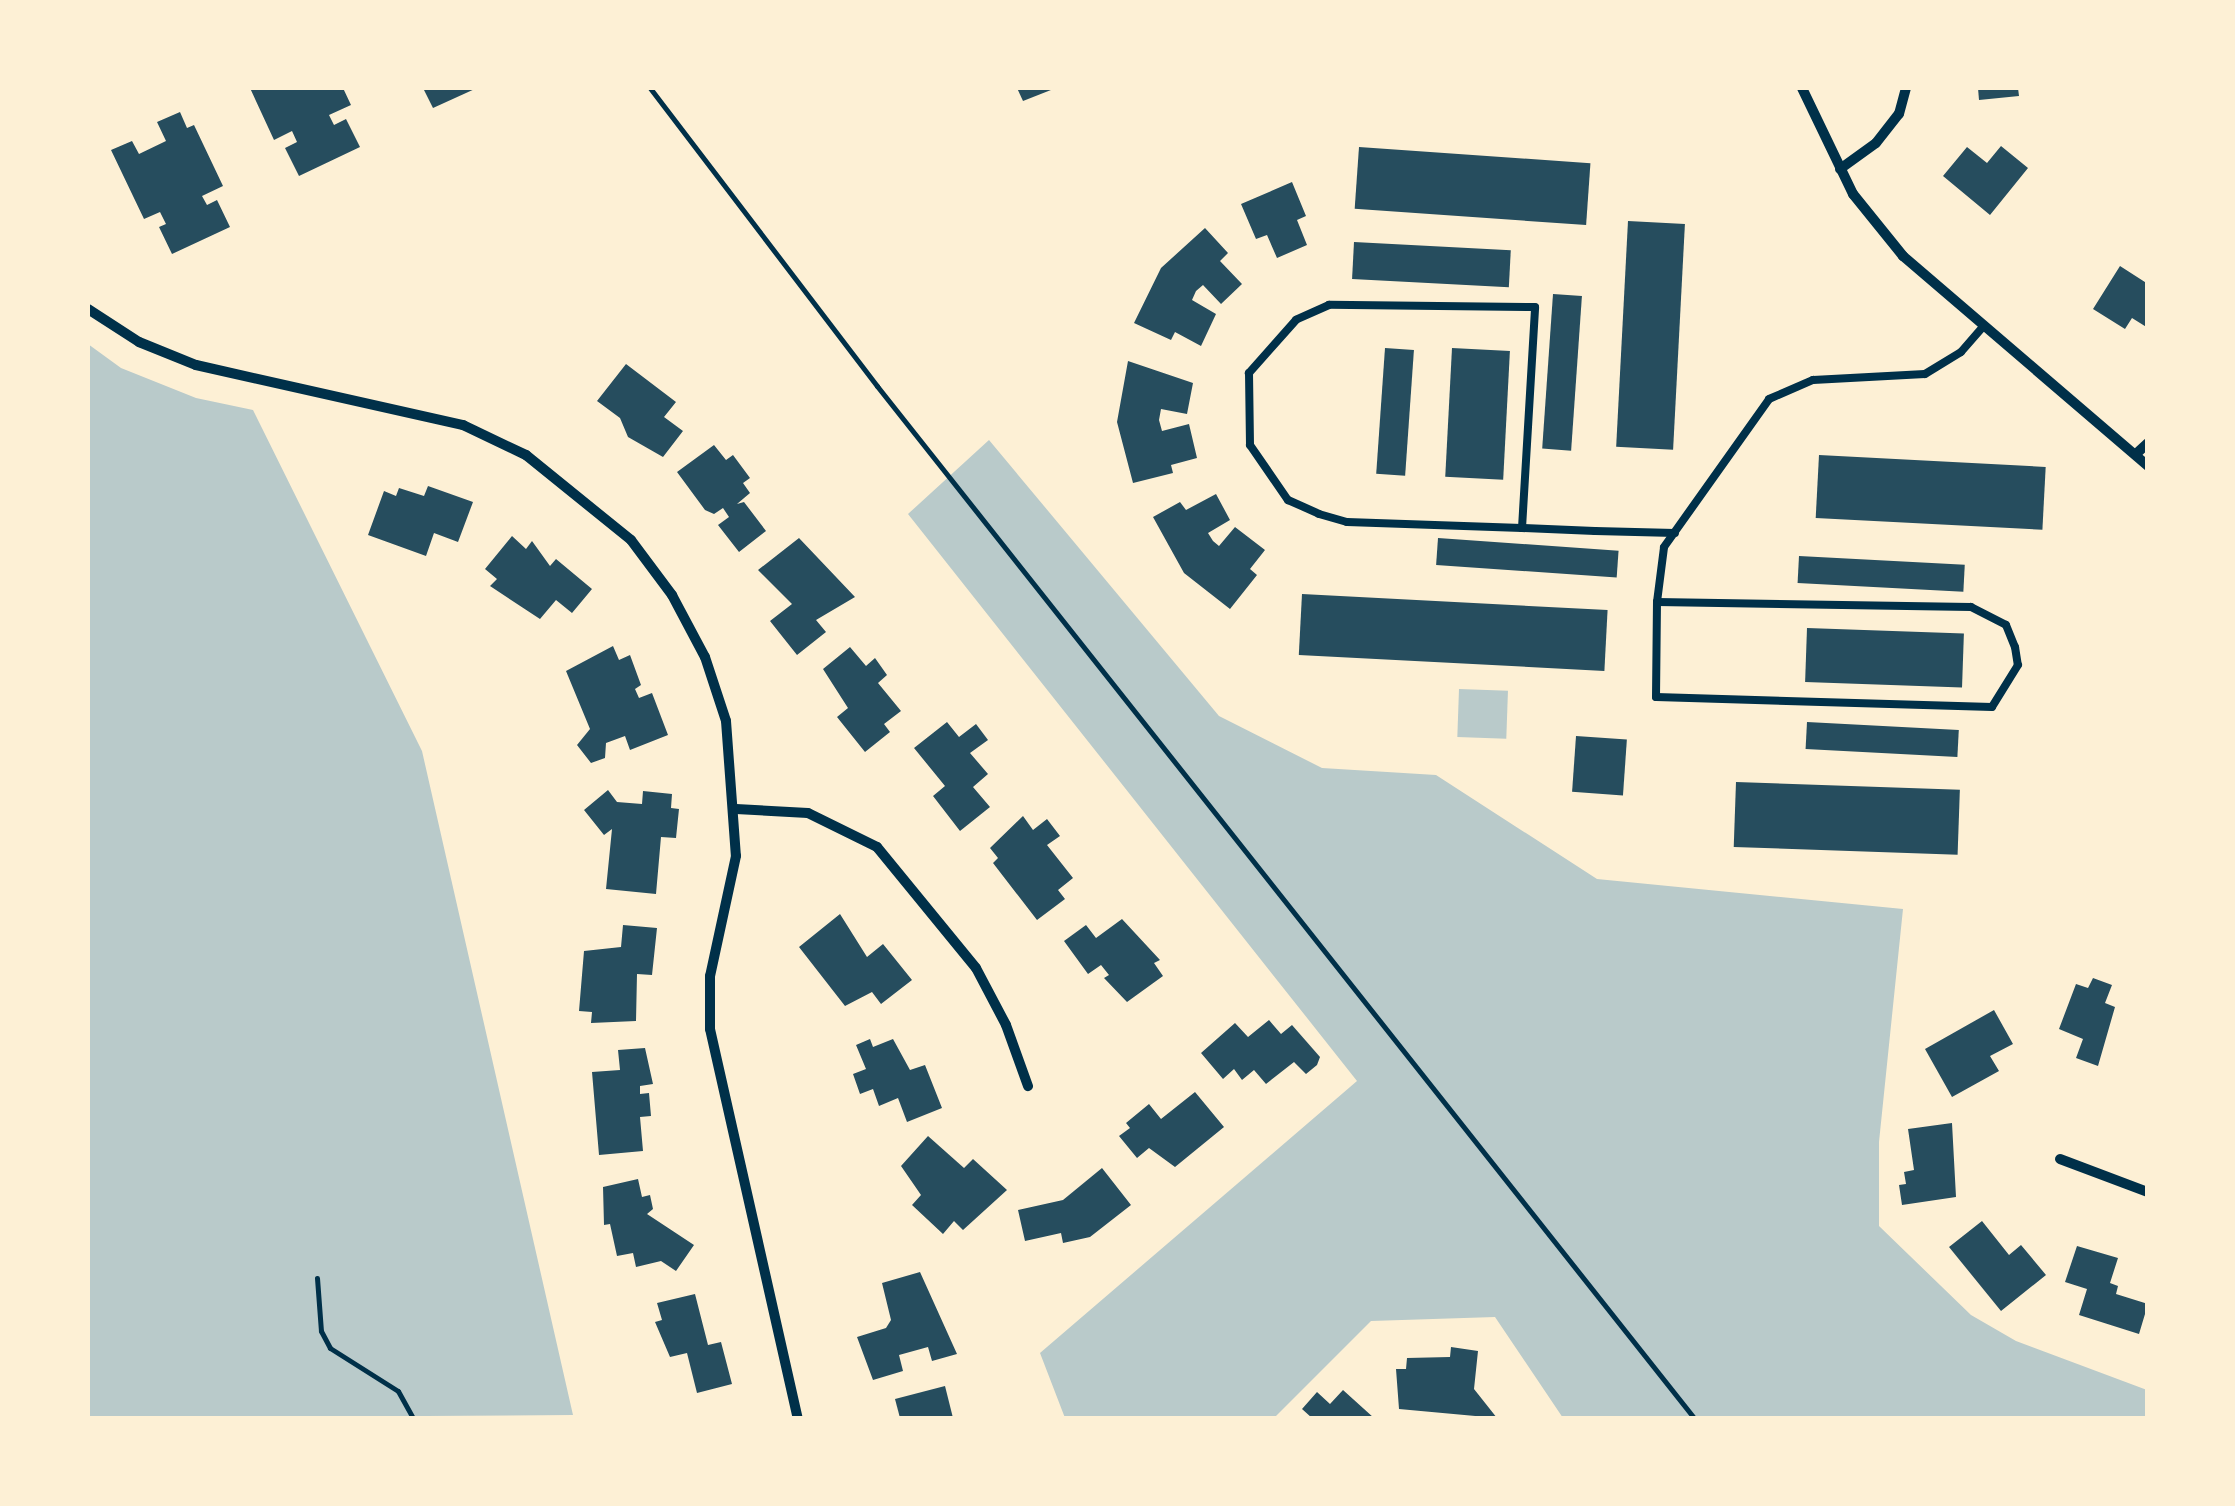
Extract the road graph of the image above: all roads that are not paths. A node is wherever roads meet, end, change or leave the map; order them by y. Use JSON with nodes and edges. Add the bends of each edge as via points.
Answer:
{"nodes":[{"id":1,"x":1802,"y":88,"type":"edge"},
{"id":2,"x":1906,"y":88,"type":"edge"},
{"id":3,"x":1840,"y":170,"type":"junction"},
{"id":4,"x":88,"y":309,"type":"edge"},
{"id":5,"x":1983,"y":327,"type":"junction"},
{"id":6,"x":2148,"y":443,"type":"edge"},
{"id":7,"x":2136,"y":454,"type":"junction"},
{"id":8,"x":2148,"y":466,"type":"edge"},
{"id":9,"x":1522,"y":528,"type":"junction"},
{"id":10,"x":1675,"y":533,"type":"junction"},
{"id":11,"x":1658,"y":602,"type":"junction"},
{"id":12,"x":736,"y":809,"type":"junction"},
{"id":13,"x":1028,"y":1086,"type":"dead end"},
{"id":14,"x":2060,"y":1159,"type":"dead end"},
{"id":15,"x":2148,"y":1192,"type":"edge"},
{"id":16,"x":798,"y":1418,"type":"edge"}],
"edges":[{"from":1,"to":3,"type":"street"},
{"from":2,"to":3,"type":"street","via":[[1900,114]]},
{"from":3,"to":5,"type":"street","via":[[1903,256]]},
{"from":4,"to":12,"type":"street","via":[[139,342],[196,365],[463,425],[526,454],[582,494],[632,540],[705,656],[726,721]]},
{"from":5,"to":7,"type":"street"},
{"from":5,"to":10,"type":"lane","via":[[1961,352],[1925,374],[1813,380],[1768,400]]},
{"from":6,"to":7,"type":"street"},
{"from":7,"to":8,"type":"street"},
{"from":9,"to":9,"type":"lane","via":[[1347,522],[1288,500],[1250,446],[1248,372],[1296,320],[1329,305],[1535,308]]},
{"from":9,"to":10,"type":"lane"},
{"from":10,"to":11,"type":"lane","via":[[1664,547]]},
{"from":11,"to":11,"type":"lane","via":[[1656,697],[1969,711],[1992,708],[2018,666],[2006,625],[1972,607]]},
{"from":12,"to":13,"type":"street","via":[[808,813],[878,847],[976,968]]},
{"from":12,"to":16,"type":"street","via":[[736,856],[710,976],[710,1029]]},
{"from":14,"to":15,"type":"street"}]}
